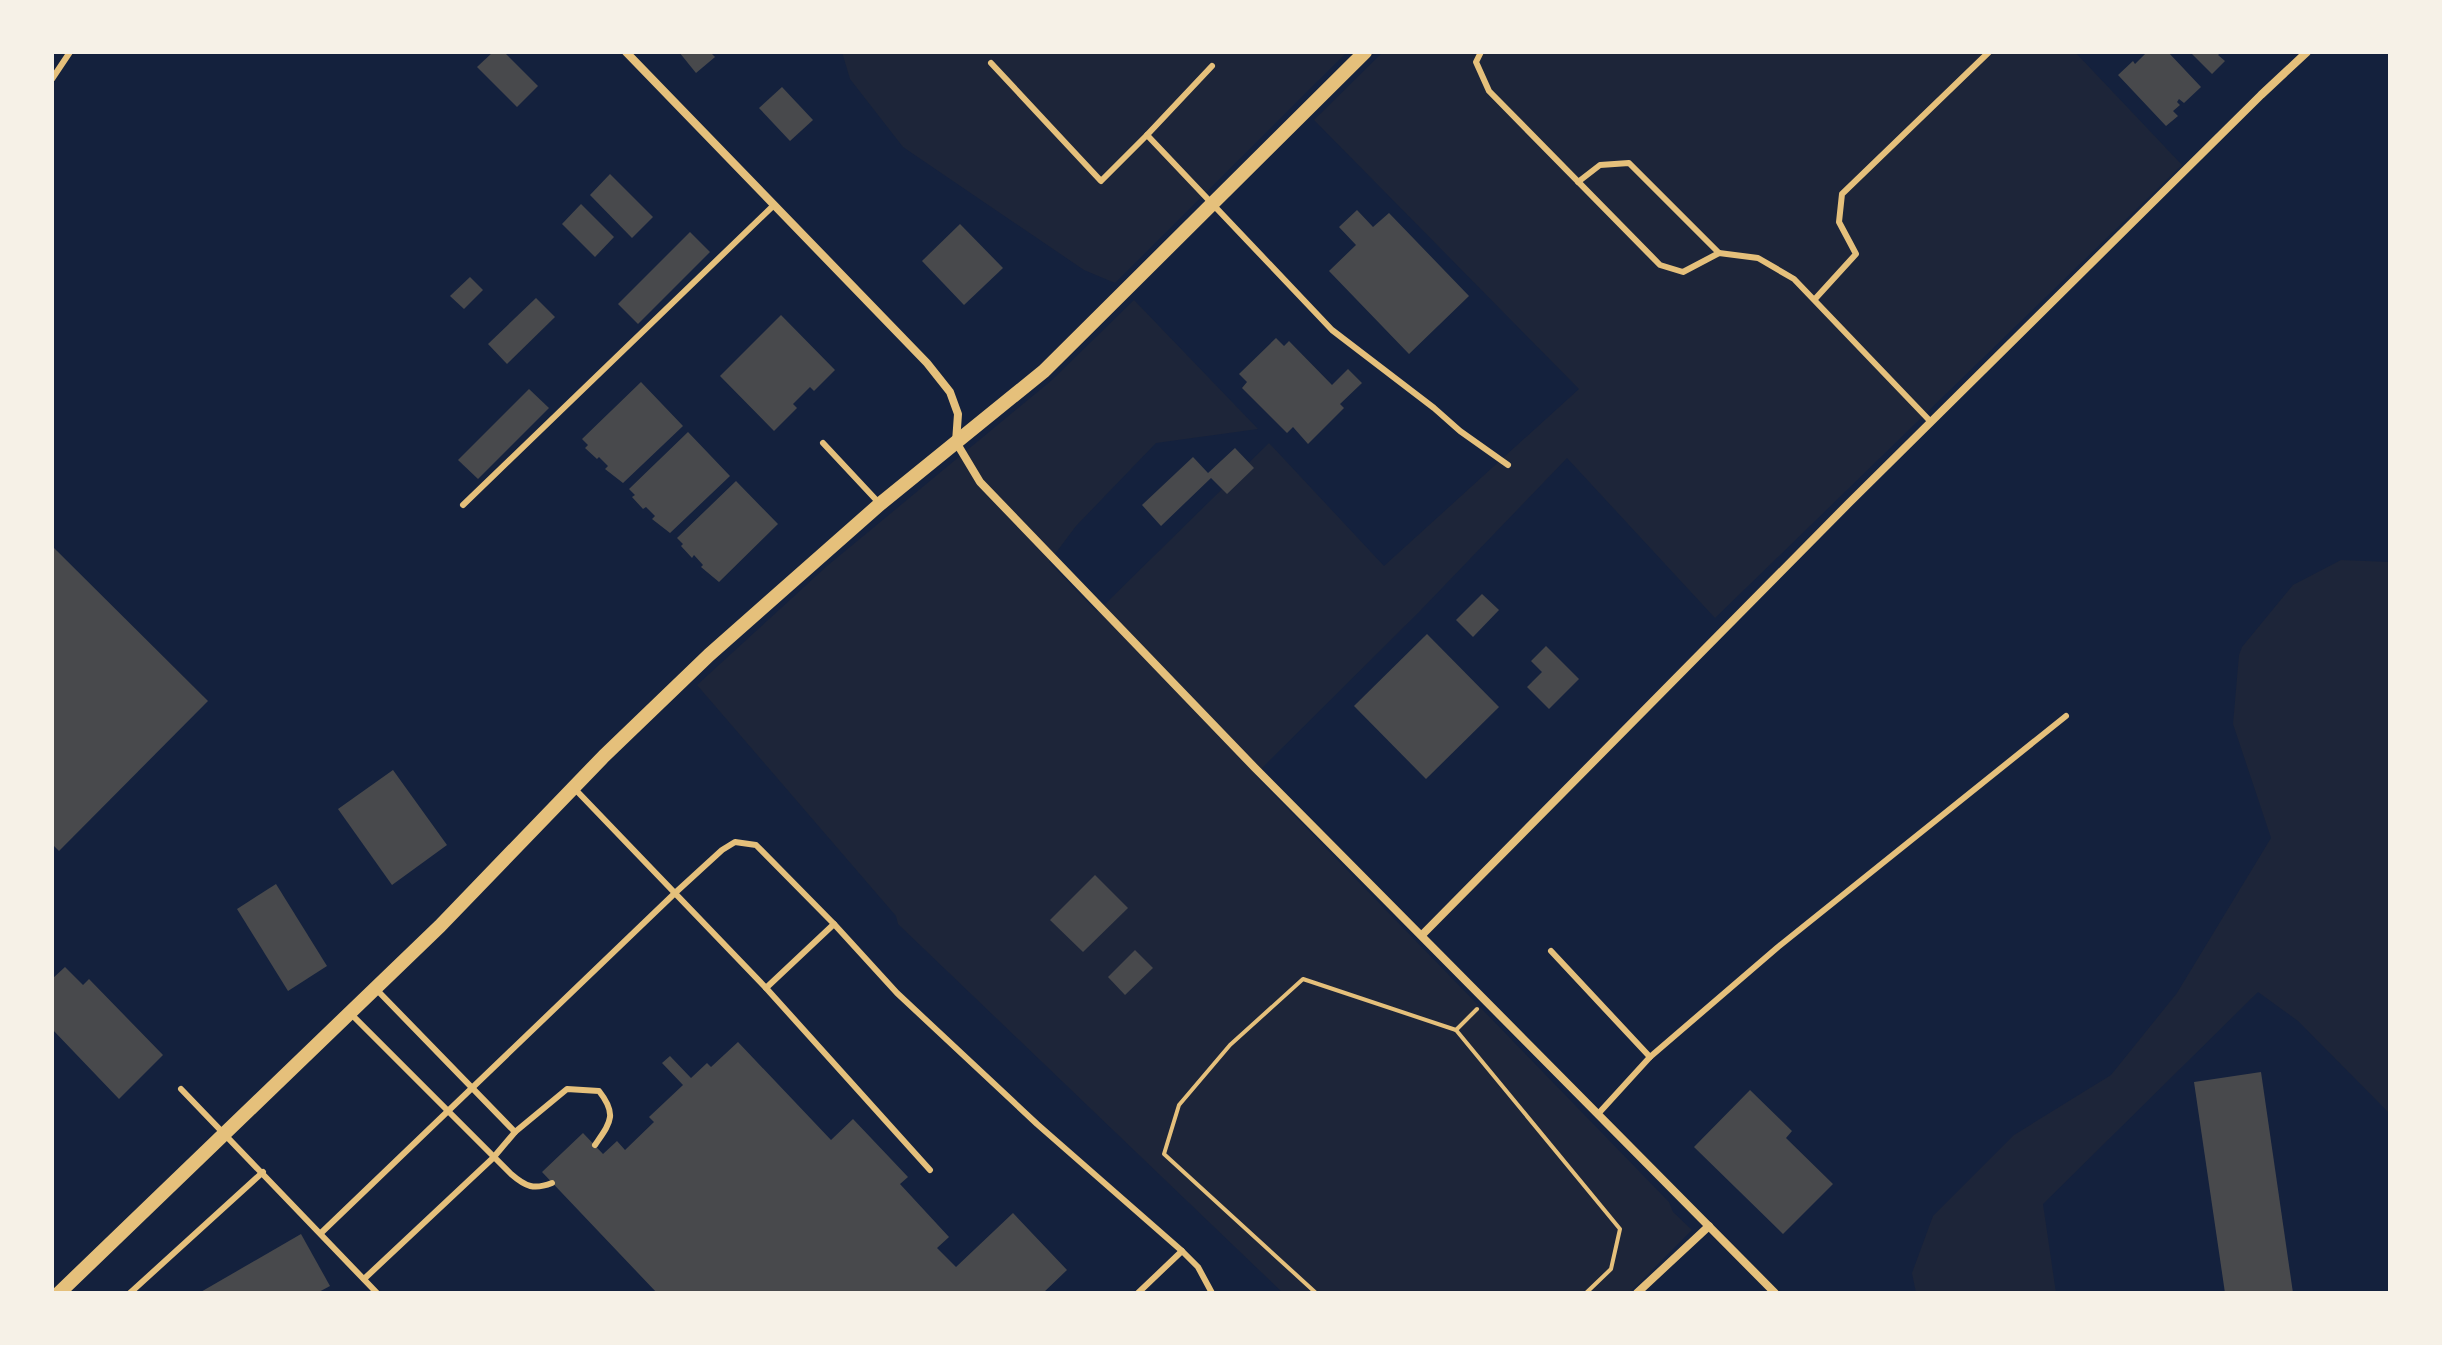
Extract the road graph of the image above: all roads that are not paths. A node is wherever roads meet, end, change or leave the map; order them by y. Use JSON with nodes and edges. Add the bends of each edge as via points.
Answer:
{"nodes":[{"id":1,"x":70,"y":52,"type":"edge"},
{"id":2,"x":626,"y":52,"type":"edge"},
{"id":3,"x":1365,"y":52,"type":"edge"},
{"id":4,"x":1481,"y":52,"type":"edge"},
{"id":5,"x":1989,"y":52,"type":"edge"},
{"id":6,"x":2307,"y":52,"type":"edge"},
{"id":7,"x":991,"y":63,"type":"dead end"},
{"id":8,"x":1212,"y":66,"type":"dead end"},
{"id":9,"x":52,"y":79,"type":"edge"},
{"id":10,"x":1147,"y":135,"type":"junction"},
{"id":11,"x":1578,"y":182,"type":"junction"},
{"id":12,"x":1213,"y":204,"type":"junction"},
{"id":13,"x":774,"y":205,"type":"junction"},
{"id":14,"x":1719,"y":253,"type":"junction"},
{"id":15,"x":1815,"y":299,"type":"junction"},
{"id":16,"x":1931,"y":422,"type":"junction"},
{"id":17,"x":956,"y":442,"type":"junction"},
{"id":18,"x":823,"y":443,"type":"dead end"},
{"id":19,"x":1508,"y":465,"type":"dead end"},
{"id":20,"x":880,"y":504,"type":"junction"},
{"id":21,"x":463,"y":505,"type":"dead end"},
{"id":22,"x":2066,"y":716,"type":"dead end"},
{"id":23,"x":573,"y":787,"type":"junction"},
{"id":24,"x":675,"y":893,"type":"junction"},
{"id":25,"x":834,"y":924,"type":"junction"},
{"id":26,"x":1422,"y":935,"type":"junction"},
{"id":27,"x":1551,"y":951,"type":"dead end"},
{"id":28,"x":766,"y":988,"type":"junction"},
{"id":29,"x":376,"y":989,"type":"junction"},
{"id":30,"x":351,"y":1014,"type":"junction"},
{"id":31,"x":1650,"y":1057,"type":"junction"},
{"id":32,"x":181,"y":1089,"type":"dead end"},
{"id":33,"x":471,"y":1089,"type":"junction"},
{"id":34,"x":449,"y":1110,"type":"junction"},
{"id":35,"x":1598,"y":1114,"type":"junction"},
{"id":36,"x":515,"y":1132,"type":"junction"},
{"id":37,"x":226,"y":1133,"type":"junction"},
{"id":38,"x":595,"y":1145,"type":"dead end"},
{"id":39,"x":493,"y":1158,"type":"junction"},
{"id":40,"x":930,"y":1170,"type":"dead end"},
{"id":41,"x":263,"y":1172,"type":"junction"},
{"id":42,"x":552,"y":1183,"type":"dead end"},
{"id":43,"x":1709,"y":1226,"type":"junction"},
{"id":44,"x":321,"y":1233,"type":"junction"},
{"id":45,"x":1182,"y":1251,"type":"junction"},
{"id":46,"x":364,"y":1279,"type":"junction"},
{"id":47,"x":59,"y":1293,"type":"edge"},
{"id":48,"x":130,"y":1293,"type":"edge"},
{"id":49,"x":377,"y":1293,"type":"edge"},
{"id":50,"x":1138,"y":1293,"type":"edge"},
{"id":51,"x":1212,"y":1293,"type":"edge"},
{"id":52,"x":1637,"y":1293,"type":"edge"},
{"id":53,"x":1775,"y":1293,"type":"edge"}],
"edges":[{"from":1,"to":9,"type":"lane"},
{"from":2,"to":13,"type":"street"},
{"from":3,"to":12,"type":"street"},
{"from":4,"to":11,"type":"lane","via":[[1476,62],[1489,91]]},
{"from":5,"to":15,"type":"lane","via":[[1842,194],[1839,222],[1856,254]]},
{"from":6,"to":16,"type":"street"},
{"from":7,"to":10,"type":"lane","via":[[1101,181]]},
{"from":8,"to":10,"type":"lane"},
{"from":10,"to":12,"type":"lane"},
{"from":11,"to":14,"type":"lane","via":[[1660,265],[1683,272]]},
{"from":11,"to":14,"type":"lane","via":[[1600,165],[1629,163]]},
{"from":12,"to":17,"type":"street","via":[[1044,371]]},
{"from":12,"to":19,"type":"lane","via":[[1332,330]]},
{"from":13,"to":17,"type":"street","via":[[950,392],[958,414]]},
{"from":13,"to":21,"type":"lane"},
{"from":14,"to":15,"type":"lane","via":[[1758,258]]},
{"from":15,"to":16,"type":"lane"},
{"from":16,"to":26,"type":"street"},
{"from":17,"to":20,"type":"street"},
{"from":17,"to":26,"type":"street","via":[[990,494]]},
{"from":18,"to":20,"type":"lane"},
{"from":20,"to":23,"type":"street"},
{"from":22,"to":31,"type":"lane"},
{"from":23,"to":24,"type":"lane"},
{"from":23,"to":29,"type":"street"},
{"from":24,"to":25,"type":"lane","via":[[735,842],[756,845]]},
{"from":24,"to":28,"type":"lane"},
{"from":24,"to":33,"type":"lane"},
{"from":25,"to":28,"type":"lane"},
{"from":25,"to":45,"type":"lane","via":[[897,993]]},
{"from":26,"to":35,"type":"street"},
{"from":27,"to":31,"type":"lane"},
{"from":28,"to":40,"type":"lane"},
{"from":29,"to":30,"type":"street"},
{"from":29,"to":33,"type":"lane"},
{"from":30,"to":34,"type":"lane"},
{"from":30,"to":37,"type":"street"},
{"from":31,"to":35,"type":"lane"},
{"from":32,"to":37,"type":"lane"},
{"from":33,"to":34,"type":"lane"},
{"from":33,"to":36,"type":"lane"},
{"from":34,"to":39,"type":"lane"},
{"from":34,"to":44,"type":"lane"},
{"from":35,"to":43,"type":"street"},
{"from":36,"to":38,"type":"lane","via":[[567,1089],[599,1091],[610,1105],[610,1123]]},
{"from":36,"to":39,"type":"lane"},
{"from":37,"to":41,"type":"lane"},
{"from":37,"to":47,"type":"street"},
{"from":39,"to":42,"type":"lane","via":[[526,1186],[538,1189]]},
{"from":39,"to":46,"type":"lane"},
{"from":41,"to":44,"type":"lane"},
{"from":41,"to":48,"type":"lane"},
{"from":43,"to":52,"type":"street"},
{"from":43,"to":53,"type":"street"},
{"from":44,"to":46,"type":"lane"},
{"from":45,"to":50,"type":"lane"},
{"from":45,"to":51,"type":"lane"},
{"from":46,"to":49,"type":"lane"}]}
